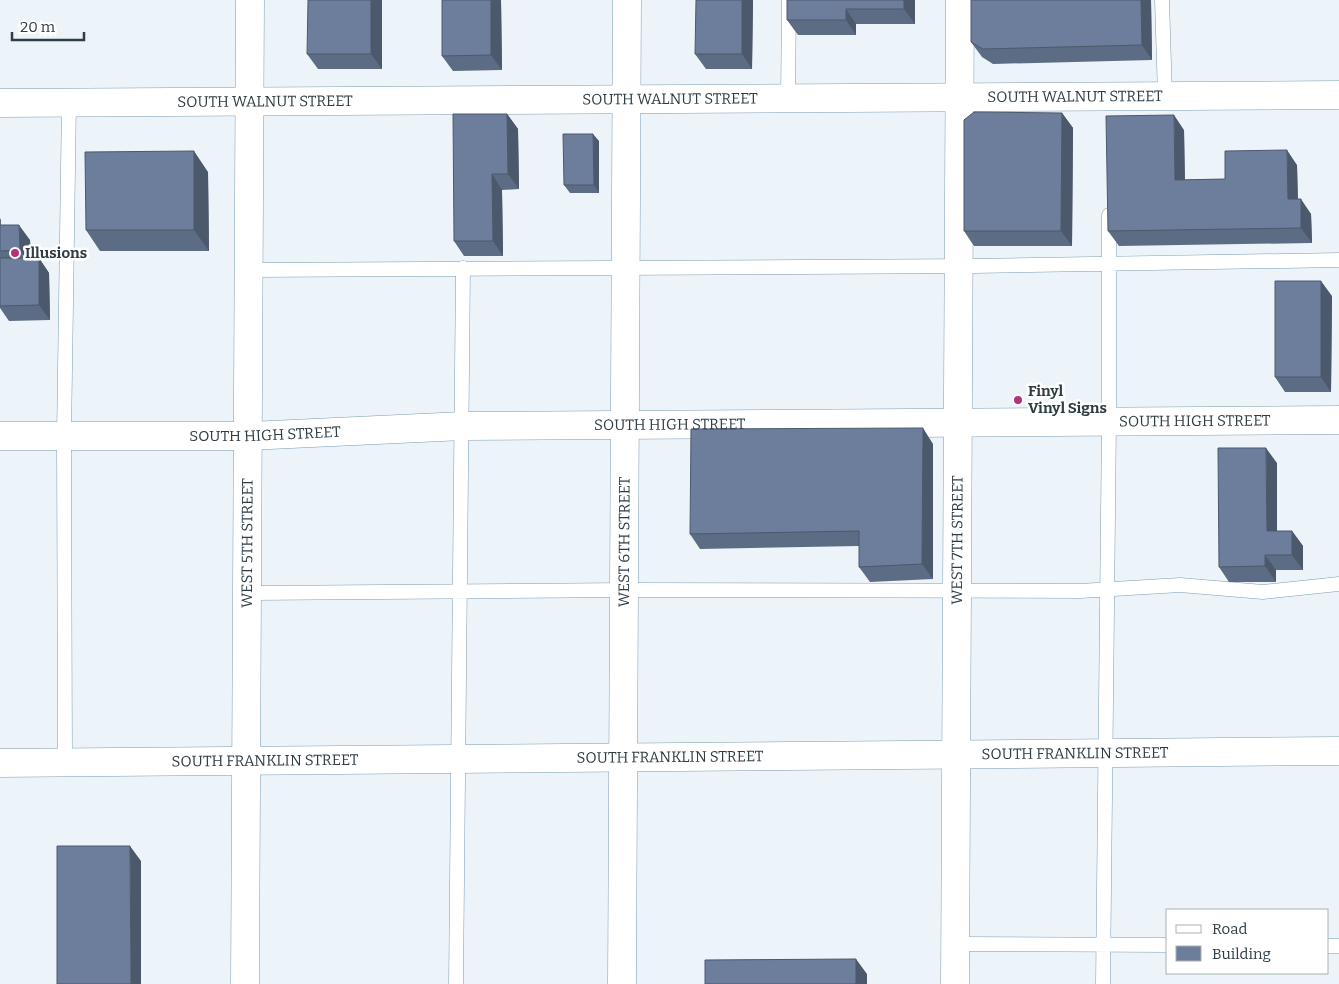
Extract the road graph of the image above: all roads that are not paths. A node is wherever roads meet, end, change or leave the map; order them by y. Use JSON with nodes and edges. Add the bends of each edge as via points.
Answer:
{"nodes":[{"id":1,"x":250,"y":0,"type":"edge"},
{"id":2,"x":627,"y":0,"type":"edge"},
{"id":3,"x":789,"y":0,"type":"edge"},
{"id":4,"x":960,"y":0,"type":"edge"},
{"id":5,"x":1162,"y":0,"type":"edge"},
{"id":6,"x":1339,"y":95,"type":"edge"},
{"id":7,"x":1165,"y":96,"type":"junction"},
{"id":8,"x":960,"y":97,"type":"junction"},
{"id":9,"x":788,"y":99,"type":"junction"},
{"id":10,"x":627,"y":100,"type":"junction"},
{"id":11,"x":69,"y":102,"type":"junction"},
{"id":12,"x":250,"y":102,"type":"junction"},
{"id":13,"x":0,"y":103,"type":"edge"},
{"id":14,"x":1109,"y":206,"type":"edge"},
{"id":15,"x":1339,"y":260,"type":"edge"},
{"id":16,"x":1109,"y":264,"type":"junction"},
{"id":17,"x":959,"y":266,"type":"junction"},
{"id":18,"x":626,"y":267,"type":"junction"},
{"id":19,"x":463,"y":268,"type":"junction"},
{"id":20,"x":250,"y":270,"type":"junction"},
{"id":21,"x":1339,"y":420,"type":"edge"},
{"id":22,"x":1109,"y":422,"type":"junction"},
{"id":23,"x":959,"y":423,"type":"junction"},
{"id":24,"x":463,"y":426,"type":"junction"},
{"id":25,"x":625,"y":426,"type":"junction"},
{"id":26,"x":0,"y":436,"type":"edge"},
{"id":27,"x":249,"y":436,"type":"junction"},
{"id":28,"x":64,"y":437,"type":"junction"},
{"id":29,"x":1339,"y":584,"type":"edge"},
{"id":30,"x":1107,"y":589,"type":"junction"},
{"id":31,"x":624,"y":590,"type":"junction"},
{"id":32,"x":460,"y":591,"type":"junction"},
{"id":33,"x":958,"y":591,"type":"junction"},
{"id":34,"x":248,"y":593,"type":"junction"},
{"id":35,"x":1339,"y":751,"type":"edge"},
{"id":36,"x":1105,"y":753,"type":"junction"},
{"id":37,"x":957,"y":755,"type":"junction"},
{"id":38,"x":624,"y":759,"type":"junction"},
{"id":39,"x":458,"y":760,"type":"junction"},
{"id":40,"x":247,"y":761,"type":"junction"},
{"id":41,"x":0,"y":763,"type":"edge"},
{"id":42,"x":65,"y":763,"type":"junction"},
{"id":43,"x":955,"y":944,"type":"junction"},
{"id":44,"x":1102,"y":945,"type":"junction"},
{"id":45,"x":1166,"y":945,"type":"edge"},
{"id":46,"x":245,"y":984,"type":"edge"},
{"id":47,"x":456,"y":984,"type":"edge"},
{"id":48,"x":622,"y":984,"type":"edge"},
{"id":49,"x":955,"y":984,"type":"edge"},
{"id":50,"x":1103,"y":984,"type":"edge"}],
"edges":[{"from":1,"to":12,"type":"street","name":"WEST 5TH STREET"},
{"from":2,"to":10,"type":"street","name":"WEST 6TH STREET"},
{"from":3,"to":9,"type":"lane"},
{"from":4,"to":8,"type":"street","name":"WEST 7TH STREET"},
{"from":5,"to":7,"type":"lane"},
{"from":6,"to":7,"type":"street","name":"SOUTH WALNUT STREET"},
{"from":7,"to":8,"type":"street","name":"SOUTH WALNUT STREET","via":[[1110,104]]},
{"from":8,"to":9,"type":"street","name":"SOUTH WALNUT STREET"},
{"from":8,"to":17,"type":"street","name":"WEST 7TH STREET"},
{"from":9,"to":10,"type":"street","name":"SOUTH WALNUT STREET"},
{"from":10,"to":12,"type":"street","name":"SOUTH WALNUT STREET"},
{"from":10,"to":18,"type":"street","name":"WEST 6TH STREET"},
{"from":11,"to":12,"type":"street","name":"SOUTH WALNUT STREET"},
{"from":11,"to":13,"type":"street","name":"SOUTH WALNUT STREET"},
{"from":11,"to":28,"type":"lane"},
{"from":12,"to":20,"type":"street","name":"WEST 5TH STREET"},
{"from":14,"to":16,"type":"lane"},
{"from":15,"to":16,"type":"lane"},
{"from":16,"to":17,"type":"lane"},
{"from":16,"to":22,"type":"lane"},
{"from":17,"to":18,"type":"lane"},
{"from":17,"to":23,"type":"street","name":"WEST 7TH STREET"},
{"from":18,"to":19,"type":"lane"},
{"from":18,"to":25,"type":"street","name":"WEST 6TH STREET"},
{"from":19,"to":20,"type":"lane"},
{"from":19,"to":24,"type":"lane"},
{"from":20,"to":27,"type":"street","name":"WEST 5TH STREET"},
{"from":21,"to":22,"type":"street","name":"SOUTH HIGH STREET"},
{"from":22,"to":23,"type":"street","name":"SOUTH HIGH STREET"},
{"from":22,"to":30,"type":"lane"},
{"from":23,"to":25,"type":"street","name":"SOUTH HIGH STREET"},
{"from":23,"to":33,"type":"street","name":"WEST 7TH STREET"},
{"from":24,"to":25,"type":"street","name":"SOUTH HIGH STREET"},
{"from":24,"to":27,"type":"street","name":"SOUTH HIGH STREET"},
{"from":24,"to":32,"type":"lane"},
{"from":25,"to":31,"type":"street","name":"WEST 6TH STREET"},
{"from":26,"to":28,"type":"street","name":"SOUTH HIGH STREET"},
{"from":27,"to":28,"type":"street","name":"SOUTH HIGH STREET"},
{"from":27,"to":34,"type":"street","name":"WEST 5TH STREET"},
{"from":28,"to":42,"type":"lane"},
{"from":29,"to":30,"type":"lane","via":[[1263,592],[1180,585]]},
{"from":30,"to":33,"type":"lane"},
{"from":30,"to":36,"type":"lane"},
{"from":31,"to":32,"type":"lane"},
{"from":31,"to":33,"type":"lane"},
{"from":31,"to":38,"type":"street","name":"WEST 6TH STREET"},
{"from":32,"to":34,"type":"lane"},
{"from":32,"to":39,"type":"lane"},
{"from":33,"to":37,"type":"street","name":"WEST 7TH STREET"},
{"from":34,"to":40,"type":"street","name":"WEST 5TH STREET"},
{"from":35,"to":36,"type":"street","name":"SOUTH FRANKLIN STREET"},
{"from":36,"to":37,"type":"street","name":"SOUTH FRANKLIN STREET"},
{"from":36,"to":44,"type":"lane"},
{"from":37,"to":38,"type":"street","name":"SOUTH FRANKLIN STREET"},
{"from":37,"to":43,"type":"street","name":"WEST 7TH STREET"},
{"from":38,"to":39,"type":"street","name":"SOUTH FRANKLIN STREET"},
{"from":38,"to":48,"type":"street","name":"WEST 6TH STREET"},
{"from":39,"to":40,"type":"street","name":"SOUTH FRANKLIN STREET"},
{"from":39,"to":47,"type":"lane"},
{"from":40,"to":42,"type":"street","name":"SOUTH FRANKLIN STREET"},
{"from":40,"to":46,"type":"street","name":"WEST 5TH STREET"},
{"from":41,"to":42,"type":"street","name":"SOUTH FRANKLIN STREET"},
{"from":43,"to":44,"type":"lane"},
{"from":43,"to":49,"type":"street","name":"WEST 7TH STREET"},
{"from":44,"to":45,"type":"lane"},
{"from":44,"to":50,"type":"lane"}]}
